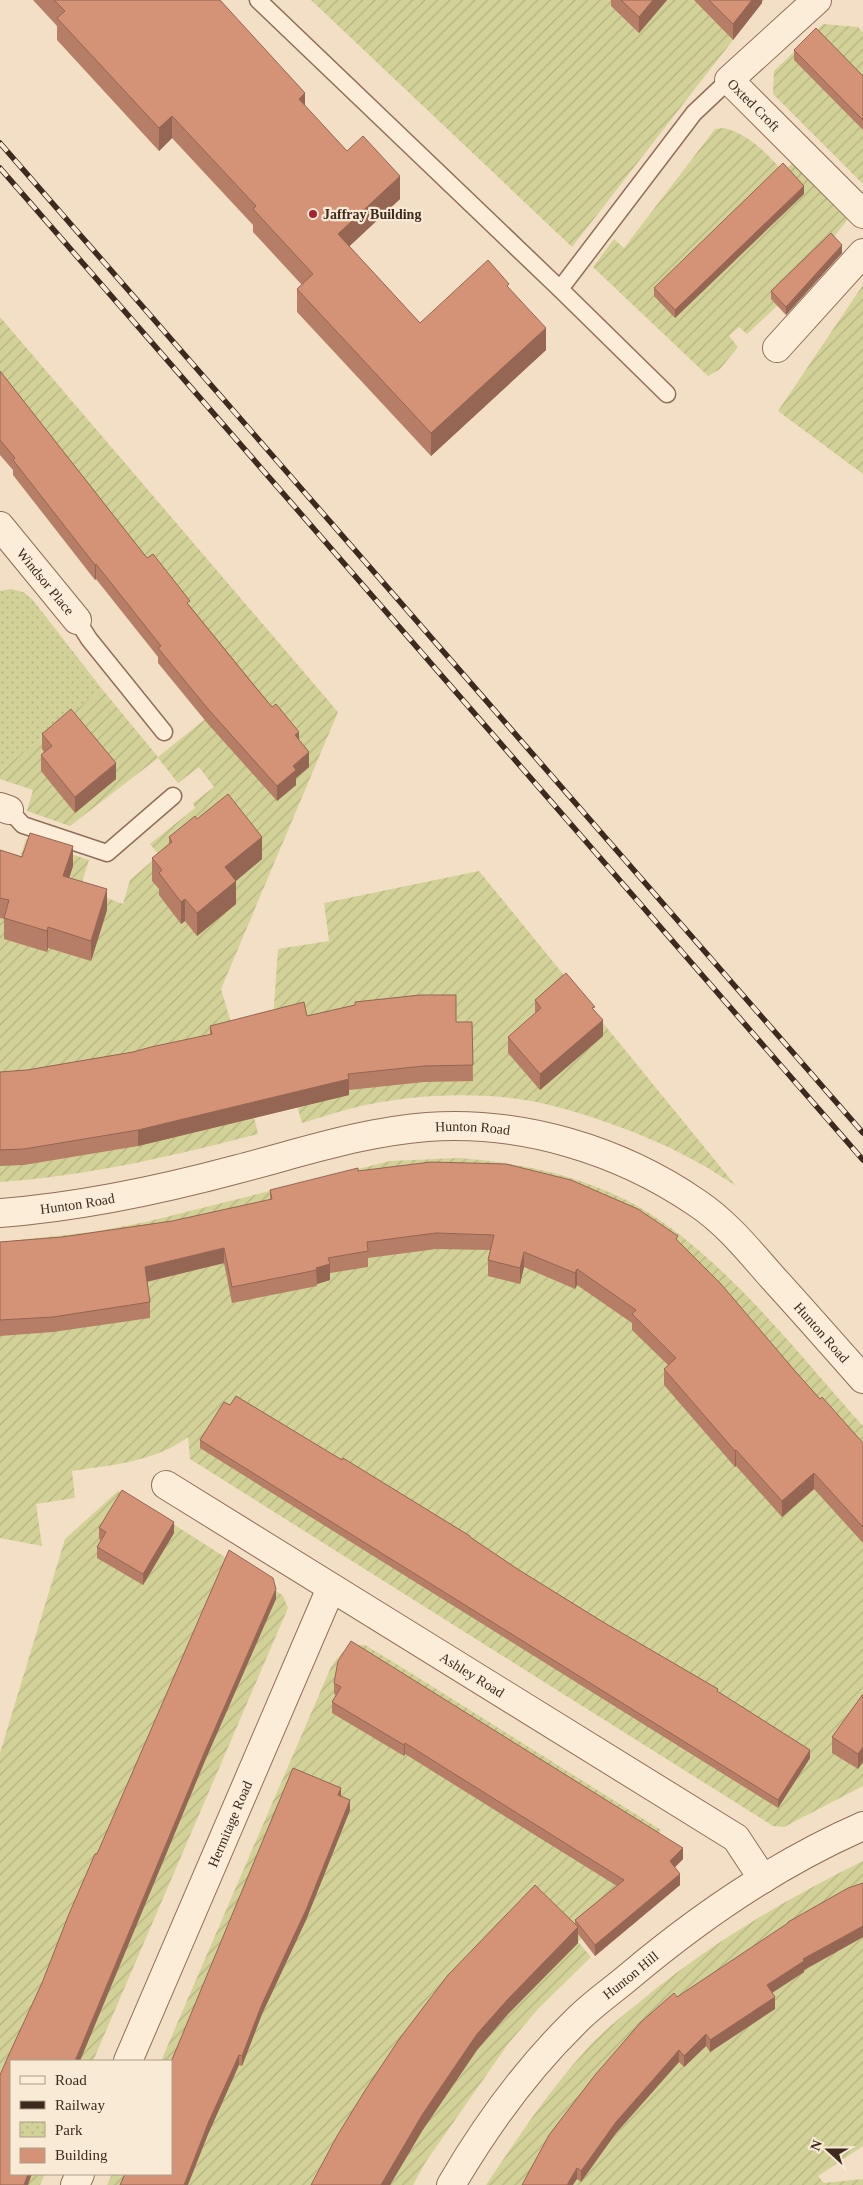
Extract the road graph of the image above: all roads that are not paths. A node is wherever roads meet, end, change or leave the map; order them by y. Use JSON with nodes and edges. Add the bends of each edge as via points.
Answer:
{"nodes":[{"id":1,"x":258,"y":0,"type":"edge"},
{"id":2,"x":816,"y":0,"type":"edge"},
{"id":3,"x":729,"y":80,"type":"junction"},
{"id":4,"x":863,"y":214,"type":"edge"},
{"id":5,"x":863,"y":253,"type":"edge"},
{"id":6,"x":560,"y":289,"type":"junction"},
{"id":7,"x":777,"y":348,"type":"dead end"},
{"id":8,"x":667,"y":394,"type":"dead end"},
{"id":9,"x":5,"y":541,"type":"edge"},
{"id":10,"x":77,"y":620,"type":"joint"},
{"id":11,"x":164,"y":732,"type":"dead end"},
{"id":12,"x":173,"y":796,"type":"dead end"},
{"id":13,"x":5,"y":809,"type":"edge"},
{"id":14,"x":0,"y":1213,"type":"edge"},
{"id":15,"x":863,"y":1379,"type":"edge"},
{"id":16,"x":166,"y":1485,"type":"dead end"},
{"id":17,"x":331,"y":1588,"type":"junction"},
{"id":18,"x":863,"y":1826,"type":"edge"},
{"id":19,"x":762,"y":1879,"type":"junction"},
{"id":20,"x":128,"y":2060,"type":"edge"},
{"id":21,"x":451,"y":2185,"type":"edge"}],
"edges":[{"from":1,"to":6,"type":"lane"},
{"from":2,"to":3,"type":"street","name":"Oxted Croft"},
{"from":3,"to":4,"type":"street","name":"Oxted Croft"},
{"from":3,"to":6,"type":"lane","via":[[694,113]]},
{"from":5,"to":7,"type":"street"},
{"from":6,"to":8,"type":"lane"},
{"from":9,"to":10,"type":"street","name":"Windsor Place"},
{"from":10,"to":11,"type":"lane"},
{"from":12,"to":13,"type":"lane","via":[[107,852],[23,825]]},
{"from":14,"to":15,"type":"street","name":"Hunton Road","via":[[49,1210],[190,1182],[395,1130],[457,1126],[554,1138],[622,1162],[699,1204],[732,1232]]},
{"from":16,"to":17,"type":"street","name":"Ashley Road"},
{"from":17,"to":19,"type":"street","name":"Ashley Road","via":[[736,1838]]},
{"from":17,"to":20,"type":"street","name":"Hermitage Road"},
{"from":18,"to":19,"type":"street","name":"Hunton Hill","via":[[830,1840]]},
{"from":19,"to":21,"type":"street","name":"Hunton Hill","via":[[662,1949],[574,2022],[524,2077]]}]}
